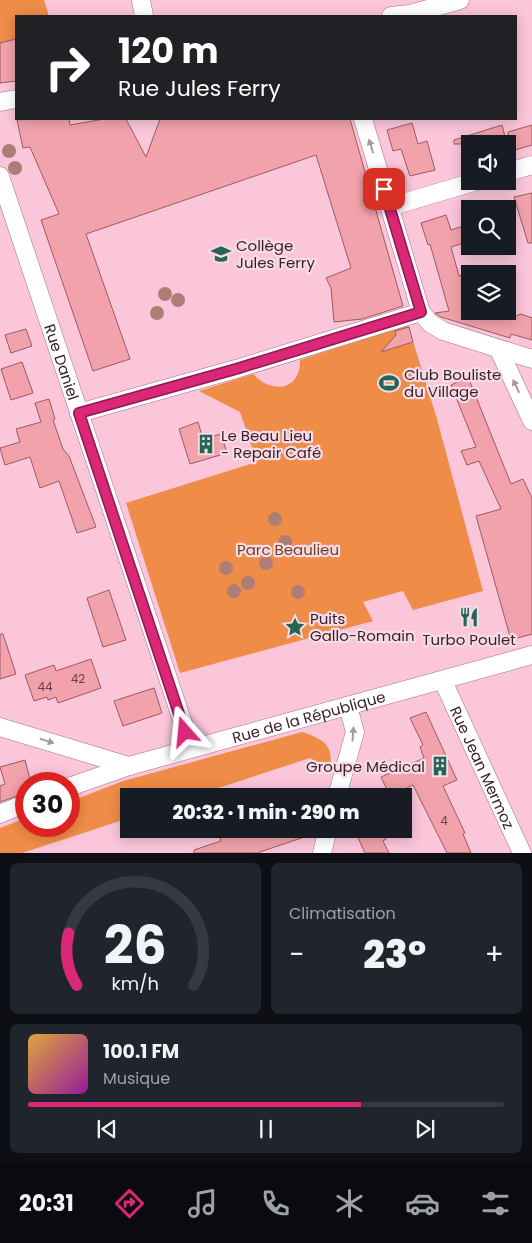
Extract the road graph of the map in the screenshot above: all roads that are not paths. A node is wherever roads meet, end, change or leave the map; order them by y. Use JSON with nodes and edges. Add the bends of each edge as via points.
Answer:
{"nodes":[{"id":1,"x":141,"y":0,"type":"edge"},
{"id":2,"x":460,"y":0,"type":"edge"},
{"id":3,"x":144,"y":15,"type":"edge"},
{"id":4,"x":400,"y":15,"type":"edge"},
{"id":5,"x":15,"y":100,"type":"edge"},
{"id":6,"x":0,"y":102,"type":"edge"},
{"id":7,"x":363,"y":120,"type":"edge"},
{"id":8,"x":532,"y":165,"type":"edge"},
{"id":9,"x":516,"y":170,"type":"edge"},
{"id":10,"x":0,"y":176,"type":"edge"},
{"id":11,"x":461,"y":186,"type":"edge"},
{"id":12,"x":389,"y":207,"type":"junction"},
{"id":13,"x":421,"y":312,"type":"junction"},
{"id":14,"x":499,"y":350,"type":"junction"},
{"id":15,"x":532,"y":360,"type":"edge"},
{"id":16,"x":79,"y":413,"type":"junction"},
{"id":17,"x":532,"y":421,"type":"edge"},
{"id":18,"x":532,"y":655,"type":"edge"},
{"id":19,"x":443,"y":681,"type":"junction"},
{"id":20,"x":348,"y":706,"type":"junction"},
{"id":21,"x":0,"y":727,"type":"edge"},
{"id":22,"x":191,"y":748,"type":"junction"},
{"id":23,"x":129,"y":766,"type":"junction"},
{"id":24,"x":80,"y":783,"type":"edge"},
{"id":25,"x":339,"y":788,"type":"edge"},
{"id":26,"x":15,"y":808,"type":"edge"},
{"id":27,"x":0,"y":814,"type":"edge"},
{"id":28,"x":326,"y":838,"type":"edge"},
{"id":29,"x":322,"y":853,"type":"edge"},
{"id":30,"x":522,"y":853,"type":"edge"}],
"edges":[{"from":1,"to":3,"type":"street"},
{"from":2,"to":4,"type":"street"},
{"from":5,"to":6,"type":"street"},
{"from":12,"to":7,"type":"street","one_way":true},
{"from":8,"to":9,"type":"street"},
{"from":10,"to":16,"type":"street","name":"Rue Daniel"},
{"from":11,"to":12,"type":"street"},
{"from":12,"to":13,"type":"street"},
{"from":13,"to":14,"type":"street","via":[[443,331]]},
{"from":13,"to":16,"type":"street"},
{"from":14,"to":15,"type":"street"},
{"from":17,"to":14,"type":"street","one_way":true},
{"from":16,"to":22,"type":"street","name":"Rue Daniel"},
{"from":18,"to":19,"type":"street","name":"Rue de la République"},
{"from":19,"to":20,"type":"street","name":"Rue de la République"},
{"from":19,"to":30,"type":"street","name":"Rue Jean Mermoz"},
{"from":20,"to":22,"type":"street","name":"Rue de la République"},
{"from":25,"to":20,"type":"street","one_way":true,"via":[[355,732]]},
{"from":21,"to":23,"type":"street","one_way":true},
{"from":22,"to":23,"type":"street","name":"Rue de la République"},
{"from":23,"to":24,"type":"street","name":"Rue de la République"},
{"from":26,"to":27,"type":"street"},
{"from":28,"to":29,"type":"street"}]}
